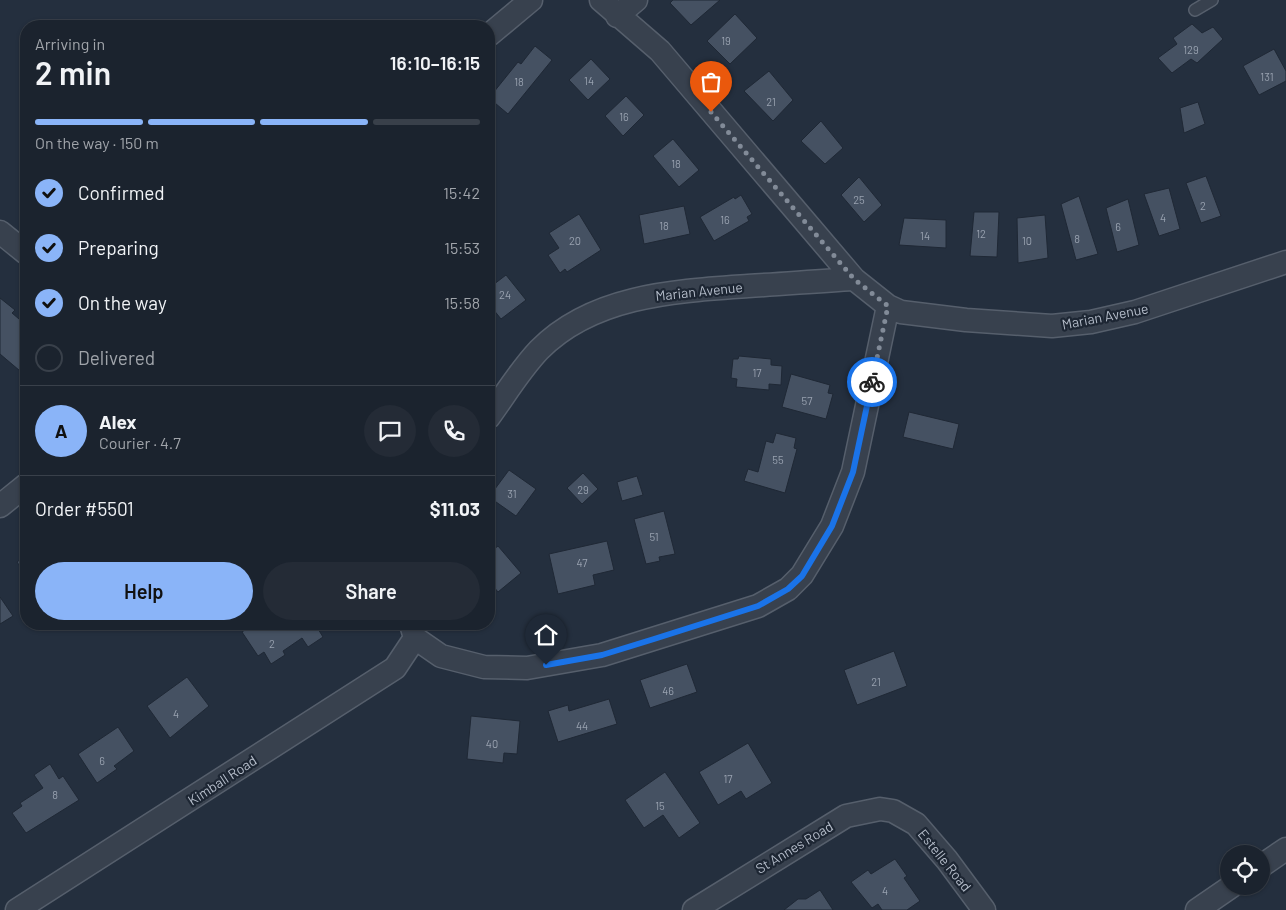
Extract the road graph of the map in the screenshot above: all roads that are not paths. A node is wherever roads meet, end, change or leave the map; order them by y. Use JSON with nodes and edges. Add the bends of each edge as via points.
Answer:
{"nodes":[{"id":1,"x":531,"y":0,"type":"edge"},
{"id":2,"x":601,"y":0,"type":"edge"},
{"id":3,"x":636,"y":0,"type":"edge"},
{"id":4,"x":1212,"y":0,"type":"edge"},
{"id":5,"x":1195,"y":10,"type":"dead end"},
{"id":6,"x":617,"y":16,"type":"junction"},
{"id":7,"x":495,"y":30,"type":"edge"},
{"id":8,"x":0,"y":232,"type":"edge"},
{"id":9,"x":20,"y":247,"type":"edge"},
{"id":10,"x":1286,"y":262,"type":"edge"},
{"id":11,"x":854,"y":279,"type":"junction"},
{"id":12,"x":888,"y":306,"type":"junction"},
{"id":13,"x":495,"y":409,"type":"edge"},
{"id":14,"x":20,"y":490,"type":"edge"},
{"id":15,"x":0,"y":506,"type":"edge"},
{"id":16,"x":413,"y":631,"type":"edge"},
{"id":17,"x":902,"y":816,"type":"joint"},
{"id":18,"x":1286,"y":849,"type":"edge"},
{"id":19,"x":1270,"y":860,"type":"edge"},
{"id":20,"x":1220,"y":894,"type":"edge"},
{"id":21,"x":17,"y":910,"type":"edge"},
{"id":22,"x":694,"y":910,"type":"edge"},
{"id":23,"x":984,"y":910,"type":"edge"},
{"id":24,"x":1197,"y":910,"type":"edge"}],
"edges":[{"from":1,"to":7,"type":"street"},
{"from":2,"to":6,"type":"street"},
{"from":3,"to":6,"type":"street"},
{"from":4,"to":5,"type":"lane"},
{"from":6,"to":11,"type":"street","via":[[660,51]]},
{"from":8,"to":9,"type":"street"},
{"from":10,"to":12,"type":"street","name":"Marian Avenue","via":[[1135,312],[1060,325],[966,320],[901,312]]},
{"from":11,"to":12,"type":"street","name":"Marian Avenue"},
{"from":11,"to":13,"type":"street","name":"Marian Avenue","via":[[681,290],[598,311],[564,330],[539,350]]},
{"from":12,"to":16,"type":"street","via":[[853,472],[832,526],[802,576],[788,589],[758,606],[602,655],[527,668],[484,667],[441,656]]},
{"from":14,"to":15,"type":"street"},
{"from":16,"to":21,"type":"street","name":"Kimball Road","via":[[395,668]]},
{"from":17,"to":22,"type":"street","name":"St Annes Road","via":[[880,809],[846,816]]},
{"from":17,"to":23,"type":"street","name":"Estelle Road","via":[[916,824]]},
{"from":18,"to":19,"type":"street"},
{"from":20,"to":24,"type":"street"}]}
